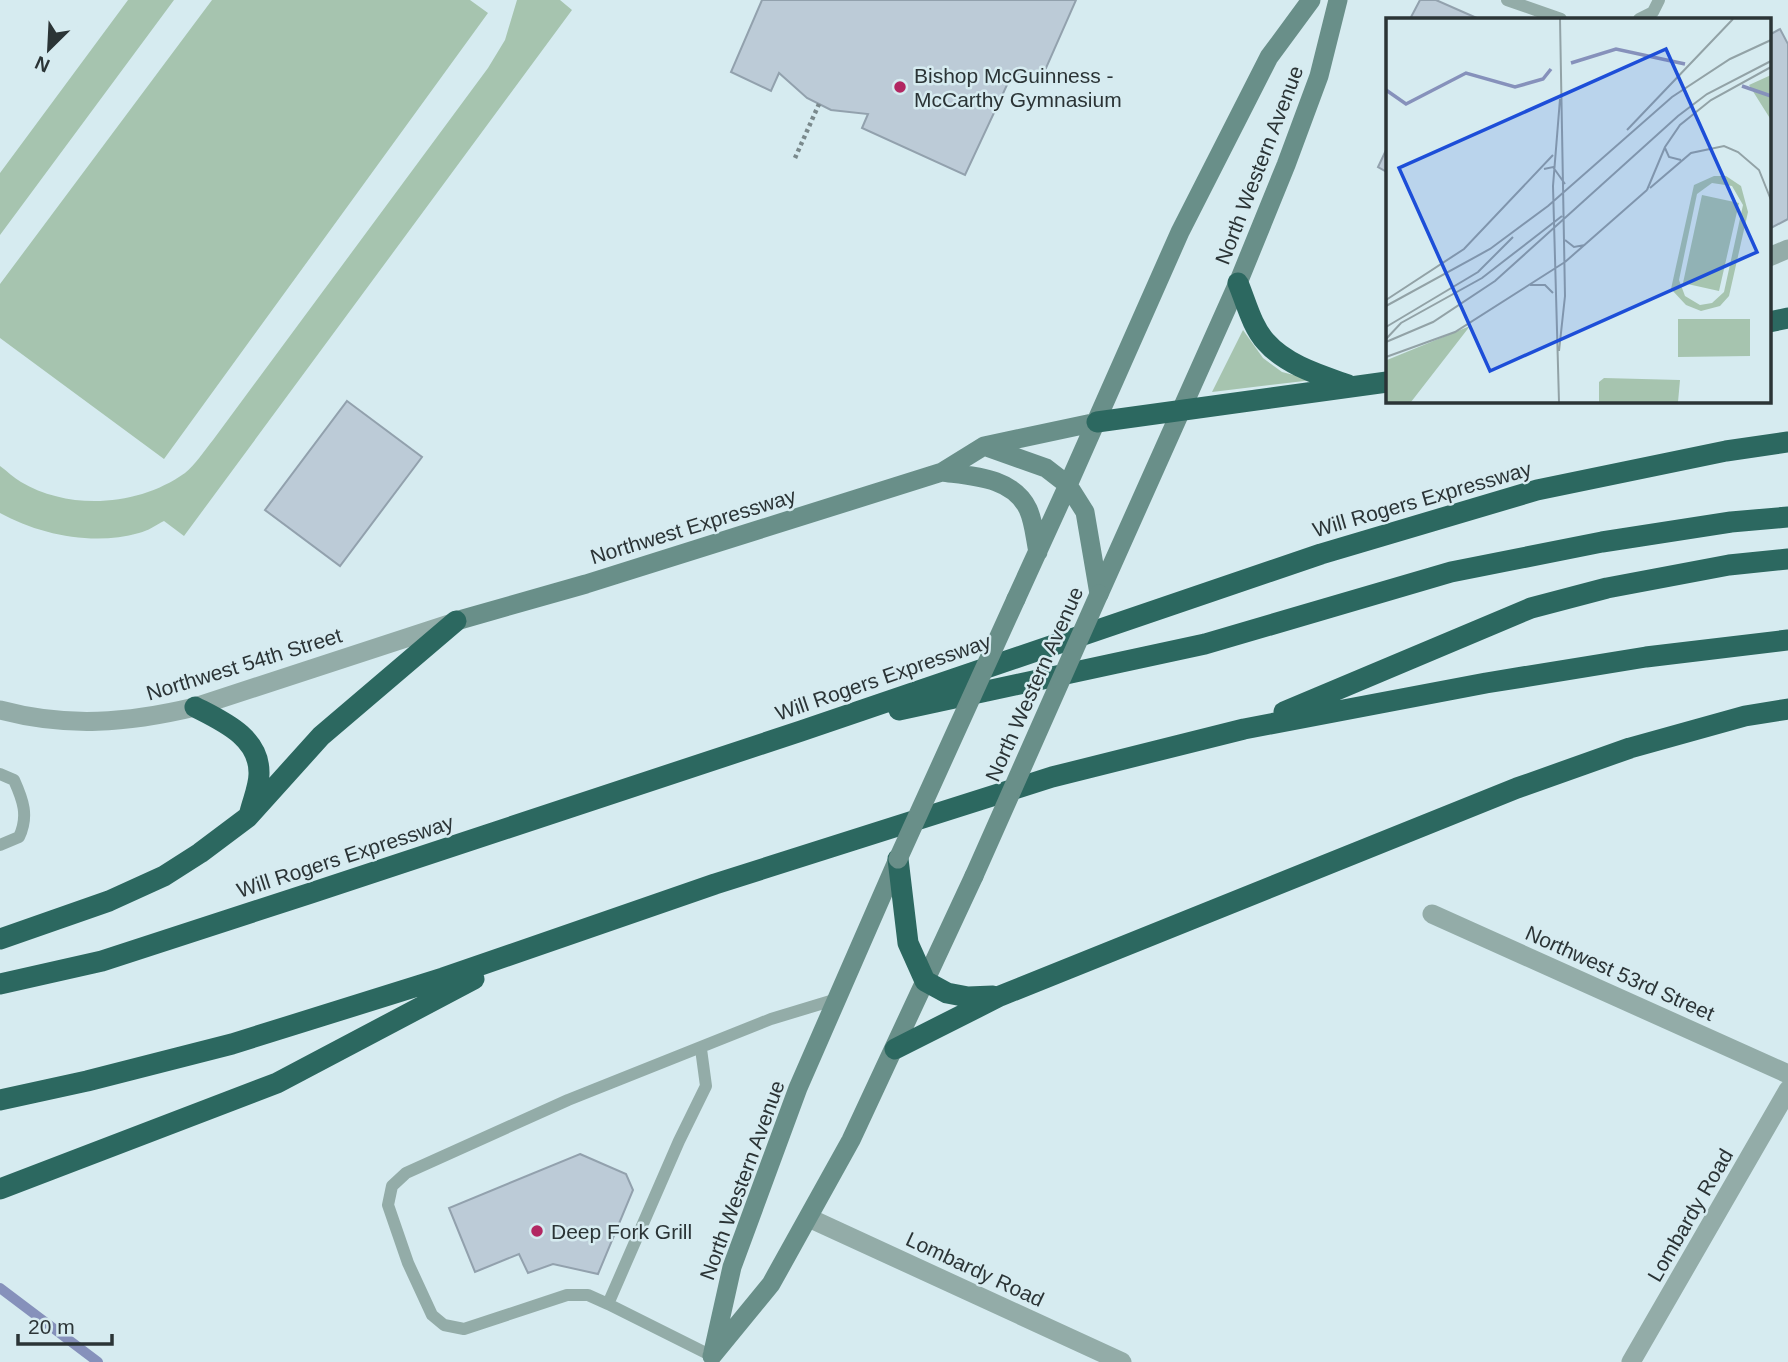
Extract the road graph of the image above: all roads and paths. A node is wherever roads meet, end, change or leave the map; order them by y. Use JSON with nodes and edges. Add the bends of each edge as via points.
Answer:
{"nodes":[{"id":1,"x":1311,"y":0,"type":"edge"},
{"id":2,"x":1338,"y":0,"type":"edge"},
{"id":3,"x":1507,"y":0,"type":"edge"},
{"id":4,"x":1658,"y":0,"type":"edge"},
{"id":5,"x":1558,"y":18,"type":"edge"},
{"id":6,"x":1641,"y":18,"type":"edge"},
{"id":7,"x":819,"y":104,"type":"dead end"},
{"id":8,"x":795,"y":158,"type":"dead end"},
{"id":9,"x":1788,"y":249,"type":"edge"},
{"id":10,"x":1770,"y":257,"type":"edge"},
{"id":11,"x":1238,"y":283,"type":"junction"},
{"id":12,"x":1788,"y":318,"type":"edge"},
{"id":13,"x":1770,"y":322,"type":"edge"},
{"id":14,"x":1386,"y":382,"type":"edge"},
{"id":15,"x":1353,"y":386,"type":"junction"},
{"id":16,"x":1181,"y":409,"type":"junction"},
{"id":17,"x":1097,"y":422,"type":"junction"},
{"id":18,"x":1788,"y":442,"type":"edge"},
{"id":19,"x":984,"y":446,"type":"junction"},
{"id":20,"x":942,"y":472,"type":"junction"},
{"id":21,"x":1068,"y":485,"type":"junction"},
{"id":22,"x":1788,"y":517,"type":"edge"},
{"id":23,"x":1038,"y":552,"type":"junction"},
{"id":24,"x":1788,"y":559,"type":"edge"},
{"id":25,"x":1102,"y":569,"type":"junction"},
{"id":26,"x":456,"y":621,"type":"junction"},
{"id":27,"x":1788,"y":640,"type":"edge"},
{"id":28,"x":195,"y":707,"type":"junction"},
{"id":29,"x":1788,"y":709,"type":"edge"},
{"id":30,"x":0,"y":710,"type":"edge"},
{"id":31,"x":1244,"y":729,"type":"junction"},
{"id":32,"x":801,"y":731,"type":"junction"},
{"id":33,"x":0,"y":774,"type":"edge"},
{"id":34,"x":248,"y":817,"type":"junction"},
{"id":35,"x":0,"y":845,"type":"edge"},
{"id":36,"x":898,"y":859,"type":"junction"},
{"id":37,"x":1432,"y":914,"type":"dead end"},
{"id":38,"x":0,"y":939,"type":"edge"},
{"id":39,"x":538,"y":944,"type":"junction"},
{"id":40,"x":925,"y":981,"type":"junction"},
{"id":41,"x":0,"y":985,"type":"edge"},
{"id":42,"x":1000,"y":996,"type":"junction"},
{"id":43,"x":837,"y":999,"type":"junction"},
{"id":44,"x":701,"y":1049,"type":"junction"},
{"id":45,"x":895,"y":1049,"type":"junction"},
{"id":46,"x":1788,"y":1074,"type":"edge"},
{"id":47,"x":1788,"y":1090,"type":"edge"},
{"id":48,"x":0,"y":1100,"type":"edge"},
{"id":49,"x":0,"y":1189,"type":"edge"},
{"id":50,"x":809,"y":1218,"type":"junction"},
{"id":51,"x":608,"y":1304,"type":"junction"},
{"id":52,"x":710,"y":1359,"type":"edge"},
{"id":53,"x":1122,"y":1362,"type":"edge"},
{"id":54,"x":1631,"y":1362,"type":"edge"}],
"edges":[{"from":1,"to":17,"type":"main road","name":"North Western Avenue","via":[[1269,57],[1186,220]]},
{"from":2,"to":11,"type":"main road","name":"North Western Avenue","via":[[1319,76]]},
{"from":3,"to":5,"type":"lane"},
{"from":4,"to":6,"type":"lane","via":[[1653,12]]},
{"from":7,"to":8,"type":"path"},
{"from":9,"to":10,"type":"street"},
{"from":11,"to":15,"type":"highway","via":[[1265,342],[1290,361]]},
{"from":11,"to":16,"type":"main road","name":"North Western Avenue"},
{"from":12,"to":13,"type":"highway"},
{"from":14,"to":15,"type":"highway"},
{"from":15,"to":16,"type":"highway"},
{"from":16,"to":17,"type":"highway"},
{"from":16,"to":25,"type":"main road","name":"North Western Avenue"},
{"from":17,"to":19,"type":"main road","name":"Northwest Expressway"},
{"from":17,"to":21,"type":"main road","name":"North Western Avenue"},
{"from":18,"to":32,"type":"highway","name":"Will Rogers Expressway","via":[[1537,490],[1321,554]]},
{"from":19,"to":20,"type":"main road","name":"Northwest Expressway"},
{"from":19,"to":21,"type":"main road","via":[[1046,467]]},
{"from":20,"to":23,"type":"main road","name":"Northwest Expressway","via":[[984,477],[1007,486],[1029,510]]},
{"from":20,"to":26,"type":"main road","name":"Northwest Expressway"},
{"from":21,"to":23,"type":"main road","name":"North Western Avenue"},
{"from":21,"to":25,"type":"main road","via":[[1085,512]]},
{"from":22,"to":32,"type":"highway","via":[[1615,540],[1451,572],[1205,644]]},
{"from":23,"to":36,"type":"main road","name":"North Western Avenue","bridge":true},
{"from":24,"to":31,"type":"highway","via":[[1607,588],[1531,608]]},
{"from":25,"to":40,"type":"main road","name":"North Western Avenue","bridge":true,"via":[[1099,594]]},
{"from":26,"to":28,"type":"street","name":"Northwest 54th Street"},
{"from":26,"to":34,"type":"highway","via":[[321,736]]},
{"from":27,"to":31,"type":"highway","via":[[1486,683]]},
{"from":28,"to":30,"type":"street","name":"Northwest 54th Street","via":[[117,722],[45,719]]},
{"from":28,"to":34,"type":"highway","via":[[237,729],[253,751],[259,773]]},
{"from":29,"to":42,"type":"highway","via":[[1745,716],[1630,748],[1530,784]]},
{"from":31,"to":39,"type":"highway","via":[[1052,778]]},
{"from":32,"to":41,"type":"highway","name":"Will Rogers Expressway","via":[[102,961]]},
{"from":33,"to":35,"type":"lane","via":[[14,780],[24,801],[25,824],[19,837]]},
{"from":34,"to":38,"type":"highway","via":[[164,876],[109,901]]},
{"from":36,"to":40,"type":"highway","via":[[908,943]]},
{"from":36,"to":43,"type":"main road","name":"North Western Avenue"},
{"from":37,"to":46,"type":"street","name":"Northwest 53rd Street"},
{"from":39,"to":48,"type":"highway","via":[[232,1044]]},
{"from":39,"to":49,"type":"highway","via":[[277,1083]]},
{"from":40,"to":42,"type":"highway","via":[[947,993]]},
{"from":40,"to":45,"type":"main road","name":"North Western Avenue"},
{"from":42,"to":45,"type":"highway"},
{"from":43,"to":44,"type":"lane","via":[[771,1019]]},
{"from":43,"to":52,"type":"main road","name":"North Western Avenue","via":[[798,1088],[732,1267]]},
{"from":44,"to":51,"type":"lane","via":[[706,1086]]},
{"from":44,"to":51,"type":"lane","via":[[568,1100],[406,1173],[392,1186],[388,1205],[408,1263],[432,1315],[444,1325],[464,1329],[566,1295],[588,1295]]},
{"from":45,"to":50,"type":"main road","name":"North Western Avenue"},
{"from":47,"to":54,"type":"street","name":"Lombardy Road"},
{"from":50,"to":52,"type":"main road","name":"North Western Avenue","via":[[771,1284]]},
{"from":50,"to":53,"type":"street","name":"Lombardy Road"},
{"from":51,"to":52,"type":"lane"}]}
